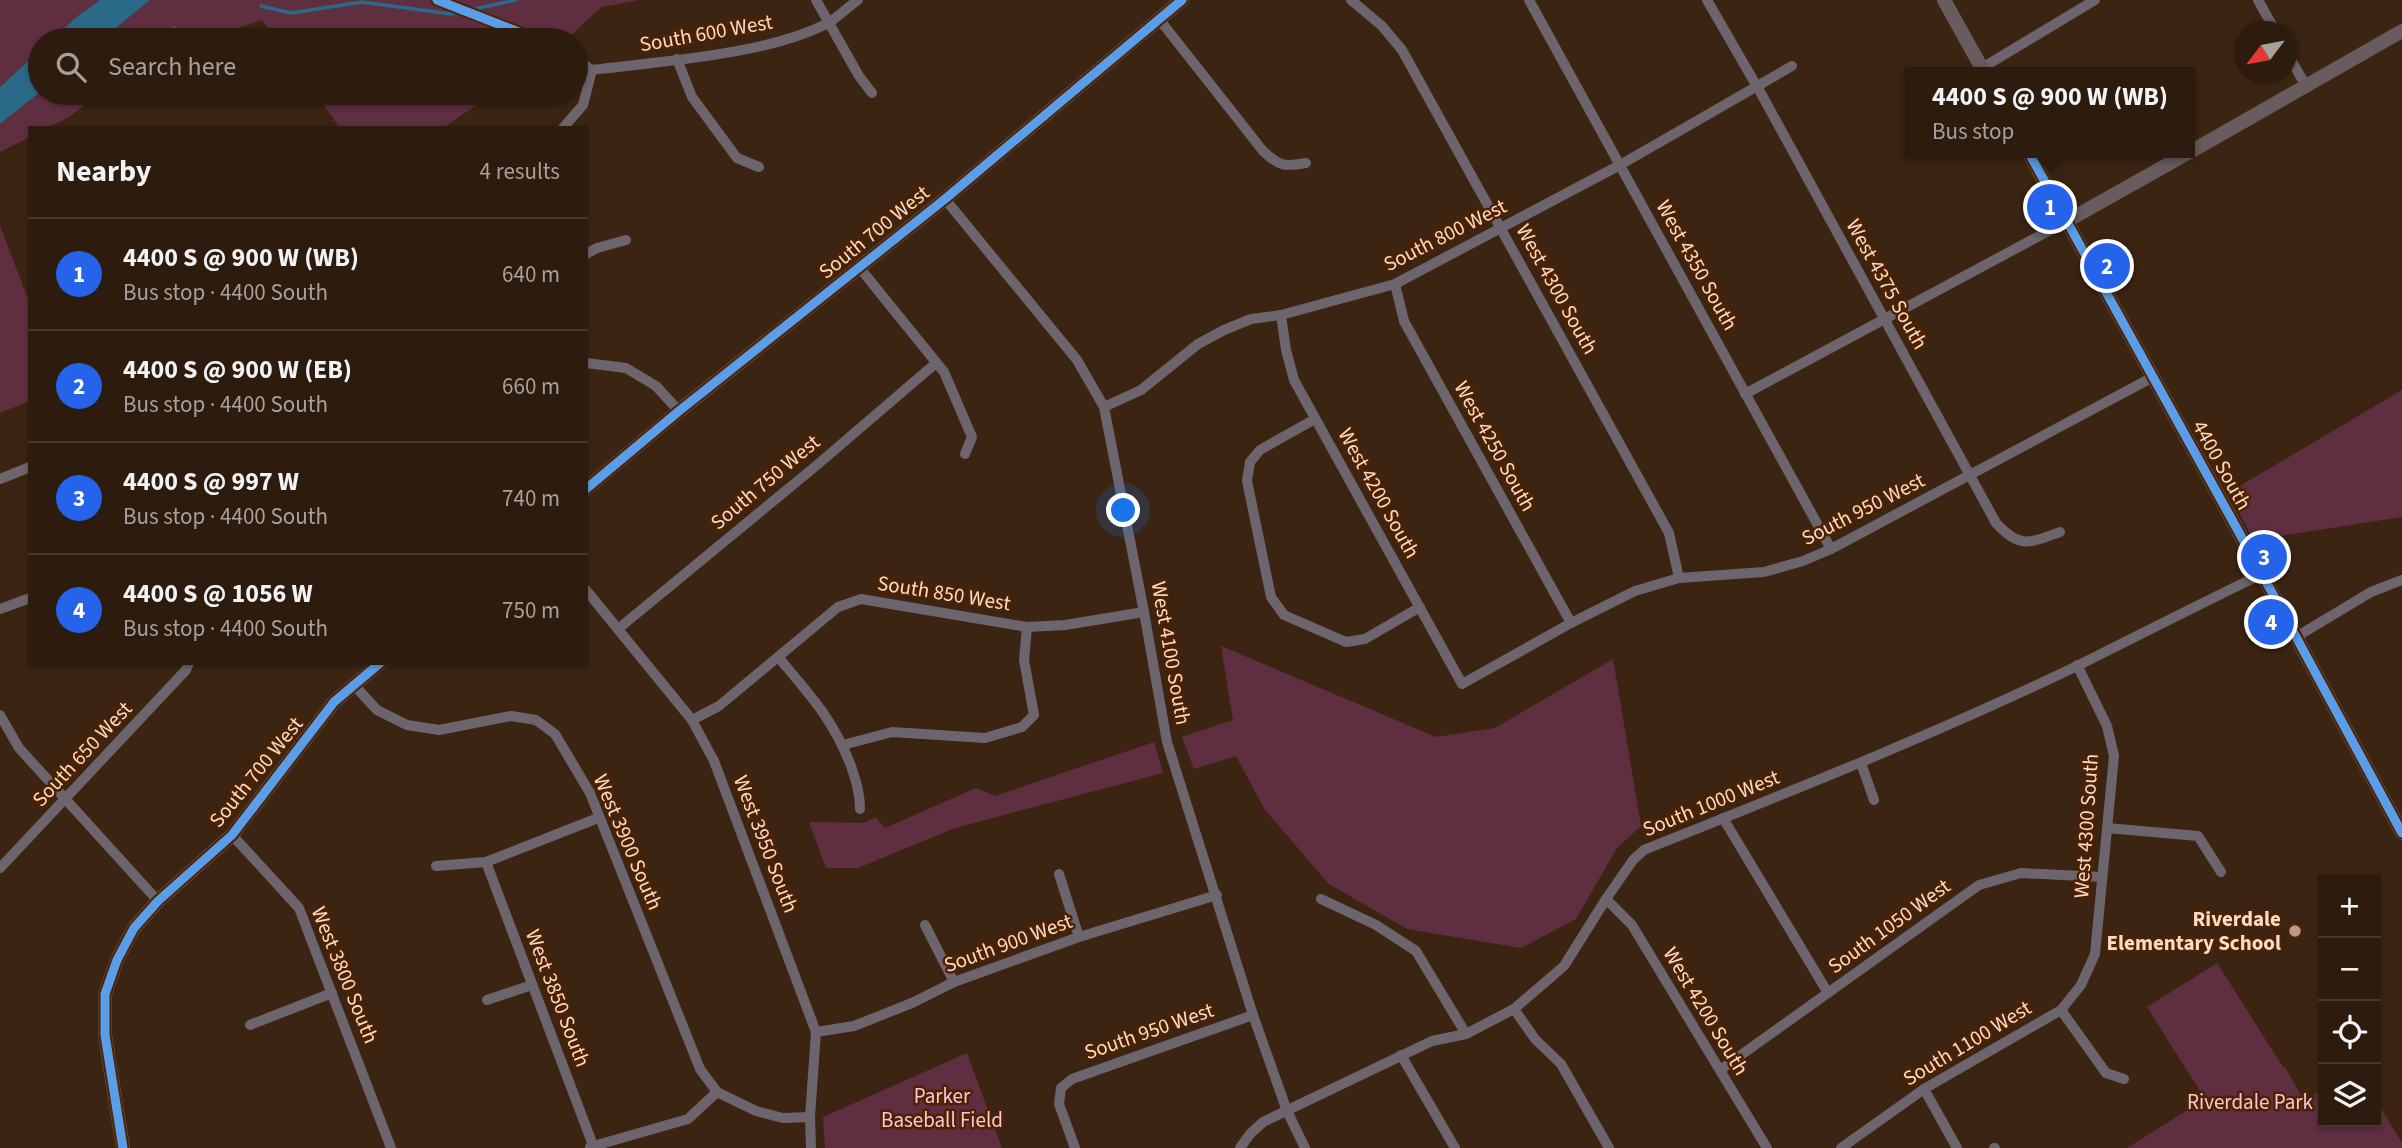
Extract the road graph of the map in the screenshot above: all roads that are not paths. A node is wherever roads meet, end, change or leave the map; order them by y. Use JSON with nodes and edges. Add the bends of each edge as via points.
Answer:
{"nodes":[{"id":1,"x":816,"y":0,"type":"edge"},
{"id":2,"x":858,"y":0,"type":"edge"},
{"id":3,"x":1182,"y":0,"type":"edge"},
{"id":4,"x":1351,"y":0,"type":"edge"},
{"id":5,"x":1529,"y":0,"type":"edge"},
{"id":6,"x":1707,"y":0,"type":"edge"},
{"id":7,"x":1944,"y":0,"type":"edge"},
{"id":8,"x":2095,"y":0,"type":"edge"},
{"id":9,"x":2258,"y":0,"type":"edge"},
{"id":10,"x":1159,"y":19,"type":"junction"},
{"id":11,"x":2270,"y":21,"type":"edge"},
{"id":12,"x":829,"y":22,"type":"junction"},
{"id":13,"x":2402,"y":31,"type":"edge"},
{"id":14,"x":677,"y":60,"type":"junction"},
{"id":15,"x":1792,"y":65,"type":"dead end"},
{"id":16,"x":588,"y":67,"type":"edge"},
{"id":17,"x":1981,"y":67,"type":"edge"},
{"id":18,"x":1988,"y":67,"type":"edge"},
{"id":19,"x":2297,"y":69,"type":"edge"},
{"id":20,"x":593,"y":70,"type":"junction"},
{"id":21,"x":1757,"y":86,"type":"junction"},
{"id":22,"x":2306,"y":86,"type":"junction"},
{"id":23,"x":588,"y":88,"type":"edge"},
{"id":24,"x":872,"y":93,"type":"dead end"},
{"id":25,"x":583,"y":105,"type":"edge"},
{"id":26,"x":565,"y":126,"type":"edge"},
{"id":27,"x":2195,"y":149,"type":"edge"},
{"id":28,"x":2032,"y":158,"type":"edge"},
{"id":29,"x":2179,"y":158,"type":"edge"},
{"id":30,"x":1306,"y":163,"type":"dead end"},
{"id":31,"x":1620,"y":166,"type":"junction"},
{"id":32,"x":759,"y":167,"type":"dead end"},
{"id":33,"x":944,"y":199,"type":"junction"},
{"id":34,"x":2067,"y":222,"type":"junction"},
{"id":35,"x":1501,"y":229,"type":"junction"},
{"id":36,"x":626,"y":240,"type":"dead end"},
{"id":37,"x":588,"y":253,"type":"edge"},
{"id":38,"x":859,"y":267,"type":"junction"},
{"id":39,"x":1395,"y":284,"type":"junction"},
{"id":40,"x":1281,"y":315,"type":"junction"},
{"id":41,"x":1885,"y":319,"type":"junction"},
{"id":42,"x":588,"y":363,"type":"edge"},
{"id":43,"x":936,"y":363,"type":"junction"},
{"id":44,"x":2153,"y":377,"type":"junction"},
{"id":45,"x":1745,"y":394,"type":"junction"},
{"id":46,"x":1104,"y":407,"type":"junction"},
{"id":47,"x":679,"y":411,"type":"junction"},
{"id":48,"x":1315,"y":419,"type":"junction"},
{"id":49,"x":965,"y":454,"type":"dead end"},
{"id":50,"x":28,"y":468,"type":"edge"},
{"id":51,"x":1970,"y":475,"type":"junction"},
{"id":52,"x":0,"y":479,"type":"edge"},
{"id":53,"x":588,"y":487,"type":"edge"},
{"id":54,"x":2060,"y":532,"type":"dead end"},
{"id":55,"x":1831,"y":549,"type":"junction"},
{"id":56,"x":2262,"y":574,"type":"junction"},
{"id":57,"x":1679,"y":578,"type":"junction"},
{"id":58,"x":2402,"y":580,"type":"edge"},
{"id":59,"x":588,"y":592,"type":"edge"},
{"id":60,"x":28,"y":599,"type":"edge"},
{"id":61,"x":1420,"y":607,"type":"junction"},
{"id":62,"x":0,"y":609,"type":"edge"},
{"id":63,"x":1144,"y":612,"type":"junction"},
{"id":64,"x":1571,"y":623,"type":"junction"},
{"id":65,"x":1027,"y":627,"type":"junction"},
{"id":66,"x":618,"y":629,"type":"junction"},
{"id":67,"x":2296,"y":637,"type":"junction"},
{"id":68,"x":778,"y":657,"type":"junction"},
{"id":69,"x":188,"y":665,"type":"edge"},
{"id":70,"x":378,"y":665,"type":"edge"},
{"id":71,"x":2077,"y":665,"type":"junction"},
{"id":72,"x":1462,"y":684,"type":"joint"},
{"id":73,"x":354,"y":685,"type":"junction"},
{"id":74,"x":0,"y":715,"type":"edge"},
{"id":75,"x":692,"y":720,"type":"junction"},
{"id":76,"x":843,"y":745,"type":"junction"},
{"id":77,"x":1861,"y":763,"type":"junction"},
{"id":78,"x":66,"y":800,"type":"junction"},
{"id":79,"x":1874,"y":800,"type":"dead end"},
{"id":80,"x":860,"y":809,"type":"dead end"},
{"id":81,"x":598,"y":818,"type":"junction"},
{"id":82,"x":1723,"y":818,"type":"junction"},
{"id":83,"x":2107,"y":828,"type":"junction"},
{"id":84,"x":2402,"y":833,"type":"edge"},
{"id":85,"x":232,"y":835,"type":"junction"},
{"id":86,"x":486,"y":862,"type":"junction"},
{"id":87,"x":436,"y":866,"type":"dead end"},
{"id":88,"x":0,"y":868,"type":"edge"},
{"id":89,"x":2221,"y":873,"type":"dead end"},
{"id":90,"x":1059,"y":874,"type":"dead end"},
{"id":91,"x":2102,"y":877,"type":"junction"},
{"id":92,"x":1217,"y":895,"type":"junction"},
{"id":93,"x":1321,"y":899,"type":"dead end"},
{"id":94,"x":1606,"y":899,"type":"junction"},
{"id":95,"x":158,"y":901,"type":"junction"},
{"id":96,"x":925,"y":925,"type":"dead end"},
{"id":97,"x":1079,"y":937,"type":"junction"},
{"id":98,"x":2095,"y":954,"type":"joint"},
{"id":99,"x":954,"y":982,"type":"junction"},
{"id":100,"x":532,"y":985,"type":"junction"},
{"id":101,"x":332,"y":993,"type":"junction"},
{"id":102,"x":1828,"y":993,"type":"junction"},
{"id":103,"x":487,"y":1000,"type":"dead end"},
{"id":104,"x":1514,"y":1009,"type":"junction"},
{"id":105,"x":2061,"y":1010,"type":"junction"},
{"id":106,"x":1253,"y":1015,"type":"junction"},
{"id":107,"x":250,"y":1025,"type":"dead end"},
{"id":108,"x":816,"y":1032,"type":"junction"},
{"id":109,"x":1466,"y":1034,"type":"junction"},
{"id":110,"x":1401,"y":1055,"type":"junction"},
{"id":111,"x":1720,"y":1070,"type":"junction"},
{"id":112,"x":2124,"y":1079,"type":"dead end"},
{"id":113,"x":1924,"y":1089,"type":"junction"},
{"id":114,"x":717,"y":1092,"type":"junction"},
{"id":115,"x":1287,"y":1111,"type":"junction"},
{"id":116,"x":810,"y":1117,"type":"junction"},
{"id":117,"x":591,"y":1147,"type":"edge"},
{"id":118,"x":123,"y":1148,"type":"edge"},
{"id":119,"x":391,"y":1148,"type":"edge"},
{"id":120,"x":811,"y":1148,"type":"edge"},
{"id":121,"x":1075,"y":1148,"type":"edge"},
{"id":122,"x":1240,"y":1148,"type":"edge"},
{"id":123,"x":1304,"y":1148,"type":"edge"},
{"id":124,"x":1455,"y":1148,"type":"edge"},
{"id":125,"x":1609,"y":1148,"type":"edge"},
{"id":126,"x":1767,"y":1148,"type":"edge"},
{"id":127,"x":1841,"y":1148,"type":"edge"},
{"id":128,"x":1957,"y":1148,"type":"edge"}],
"edges":[{"from":1,"to":12,"type":"street"},
{"from":2,"to":12,"type":"street","name":"South 600 West"},
{"from":3,"to":10,"type":"street","name":"South 700 West"},
{"from":4,"to":35,"type":"street","name":"West 4300 South","via":[[1402,50]]},
{"from":5,"to":31,"type":"street","name":"West 4350 South"},
{"from":6,"to":21,"type":"street","name":"West 4375 South"},
{"from":7,"to":17,"type":"street"},
{"from":8,"to":18,"type":"street"},
{"from":9,"to":11,"type":"street"},
{"from":10,"to":30,"type":"street","via":[[1262,151],[1288,166]]},
{"from":10,"to":33,"type":"street","name":"South 700 West"},
{"from":12,"to":14,"type":"street","name":"South 600 West","via":[[754,47]]},
{"from":12,"to":24,"type":"street"},
{"from":13,"to":22,"type":"street"},
{"from":14,"to":20,"type":"street","name":"South 600 West"},
{"from":14,"to":32,"type":"street","via":[[692,97],[737,158]]},
{"from":15,"to":21,"type":"street","name":"South 800 West"},
{"from":16,"to":20,"type":"street"},
{"from":19,"to":22,"type":"street"},
{"from":20,"to":23,"type":"street"},
{"from":21,"to":31,"type":"street","name":"South 800 West"},
{"from":21,"to":41,"type":"street","name":"West 4375 South"},
{"from":22,"to":27,"type":"street"},
{"from":25,"to":26,"type":"street"},
{"from":28,"to":34,"type":"street","name":"4400 South"},
{"from":29,"to":34,"type":"street"},
{"from":31,"to":35,"type":"street","name":"South 800 West"},
{"from":31,"to":45,"type":"street","name":"West 4350 South"},
{"from":33,"to":38,"type":"street","name":"South 700 West"},
{"from":33,"to":46,"type":"street","name":"West 4100 South","via":[[1077,360]]},
{"from":34,"to":41,"type":"street"},
{"from":34,"to":44,"type":"street","name":"4400 South"},
{"from":35,"to":39,"type":"street","name":"South 800 West"},
{"from":35,"to":57,"type":"street","name":"West 4300 South","via":[[1669,533]]},
{"from":36,"to":37,"type":"street"},
{"from":38,"to":43,"type":"street"},
{"from":38,"to":47,"type":"street","name":"South 700 West"},
{"from":39,"to":40,"type":"street","name":"South 800 West"},
{"from":39,"to":64,"type":"street","name":"West 4250 South","via":[[1404,321]]},
{"from":40,"to":46,"type":"street","name":"South 800 West","via":[[1251,319],[1224,330],[1198,344],[1140,390]]},
{"from":40,"to":48,"type":"street","name":"West 4200 South","via":[[1294,380]]},
{"from":41,"to":45,"type":"street"},
{"from":41,"to":51,"type":"street","name":"West 4375 South"},
{"from":42,"to":47,"type":"street","via":[[626,368],[656,386]]},
{"from":43,"to":49,"type":"street","via":[[972,437]]},
{"from":43,"to":66,"type":"street","name":"South 750 West"},
{"from":44,"to":51,"type":"street","name":"South 950 West"},
{"from":44,"to":56,"type":"street","name":"4400 South"},
{"from":45,"to":55,"type":"street","name":"West 4350 South"},
{"from":46,"to":63,"type":"street","name":"West 4100 South"},
{"from":47,"to":53,"type":"street","name":"South 700 West"},
{"from":48,"to":61,"type":"street","name":"West 4200 South"},
{"from":48,"to":61,"type":"street","via":[[1261,450],[1250,462],[1247,481],[1270,597],[1284,615],[1346,642],[1365,639]]},
{"from":50,"to":52,"type":"street"},
{"from":51,"to":54,"type":"street","name":"West 4375 South","via":[[1996,523],[2011,539],[2031,542]]},
{"from":51,"to":55,"type":"street","name":"South 950 West"},
{"from":55,"to":57,"type":"street","name":"South 950 West","via":[[1764,572]]},
{"from":56,"to":67,"type":"street","name":"4400 South"},
{"from":56,"to":71,"type":"street","name":"South 1000 West"},
{"from":57,"to":64,"type":"street","name":"South 950 West","via":[[1635,591]]},
{"from":58,"to":67,"type":"street","via":[[2371,592]]},
{"from":59,"to":66,"type":"street","name":"West 3950 South"},
{"from":60,"to":62,"type":"street"},
{"from":61,"to":72,"type":"street","name":"West 4200 South"},
{"from":63,"to":65,"type":"street","name":"South 850 West"},
{"from":63,"to":92,"type":"street","name":"West 4100 South","via":[[1167,742]]},
{"from":64,"to":72,"type":"street","name":"South 950 West"},
{"from":65,"to":68,"type":"street","name":"South 850 West","via":[[862,599],[838,607]]},
{"from":65,"to":76,"type":"street","via":[[1024,660],[1034,715],[1022,727],[985,738],[892,732]]},
{"from":66,"to":75,"type":"street","name":"West 3950 South"},
{"from":67,"to":84,"type":"street","name":"4400 South"},
{"from":68,"to":75,"type":"street","name":"South 850 West","via":[[719,706]]},
{"from":68,"to":76,"type":"street","via":[[829,718]]},
{"from":69,"to":78,"type":"street","name":"South 650 West"},
{"from":70,"to":73,"type":"street","name":"South 700 West"},
{"from":71,"to":77,"type":"street","name":"South 1000 West"},
{"from":71,"to":83,"type":"street","name":"West 4300 South","via":[[2107,726],[2114,757]]},
{"from":73,"to":81,"type":"street","name":"West 3900 South","via":[[377,710],[407,725],[439,730],[511,716],[536,720],[555,734],[590,793]]},
{"from":73,"to":85,"type":"street","name":"South 700 West","via":[[334,702]]},
{"from":74,"to":78,"type":"street","via":[[19,748]]},
{"from":75,"to":108,"type":"street","name":"West 3950 South","via":[[714,761]]},
{"from":76,"to":80,"type":"street","via":[[860,793]]},
{"from":77,"to":79,"type":"street"},
{"from":77,"to":82,"type":"street","name":"South 1000 West"},
{"from":78,"to":88,"type":"street","name":"South 650 West"},
{"from":78,"to":95,"type":"street"},
{"from":81,"to":86,"type":"street"},
{"from":81,"to":114,"type":"street","name":"West 3900 South","via":[[700,1069]]},
{"from":82,"to":94,"type":"street","name":"South 1000 West","via":[[1644,850]]},
{"from":82,"to":102,"type":"street"},
{"from":83,"to":89,"type":"street","via":[[2198,836]]},
{"from":83,"to":91,"type":"street","name":"West 4300 South"},
{"from":85,"to":95,"type":"street","name":"South 700 West"},
{"from":85,"to":101,"type":"street","name":"West 3800 South","via":[[299,908]]},
{"from":86,"to":87,"type":"street"},
{"from":86,"to":100,"type":"street","name":"West 3850 South"},
{"from":90,"to":97,"type":"street"},
{"from":91,"to":98,"type":"street","name":"West 4300 South"},
{"from":91,"to":102,"type":"street","name":"South 1050 West","via":[[2021,873],[1979,885]]},
{"from":92,"to":97,"type":"street","name":"South 900 West"},
{"from":92,"to":106,"type":"street","name":"West 4100 South"},
{"from":93,"to":109,"type":"street","via":[[1376,925],[1416,951]]},
{"from":94,"to":104,"type":"street","name":"South 1000 West","via":[[1564,966]]},
{"from":94,"to":111,"type":"street","name":"West 4200 South","via":[[1632,925]]},
{"from":95,"to":118,"type":"street","name":"South 700 West","via":[[134,928],[105,995],[105,1035]]},
{"from":96,"to":99,"type":"street"},
{"from":97,"to":99,"type":"street","name":"South 900 West"},
{"from":98,"to":105,"type":"street","name":"South 1100 West","via":[[2081,985]]},
{"from":99,"to":108,"type":"street","name":"South 900 West","via":[[854,1026]]},
{"from":100,"to":103,"type":"street"},
{"from":100,"to":117,"type":"street","name":"West 3850 South"},
{"from":101,"to":107,"type":"street"},
{"from":101,"to":119,"type":"street","name":"West 3800 South"},
{"from":102,"to":111,"type":"street","name":"South 1050 West"},
{"from":104,"to":109,"type":"street","name":"South 1000 West"},
{"from":104,"to":125,"type":"street","via":[[1561,1065]]},
{"from":105,"to":112,"type":"street","via":[[2106,1073]]},
{"from":105,"to":113,"type":"street","name":"South 1100 West"},
{"from":106,"to":115,"type":"street","name":"West 4100 South"},
{"from":106,"to":121,"type":"street","name":"South 950 West","via":[[1072,1079],[1061,1088],[1059,1104]]},
{"from":108,"to":116,"type":"street","name":"West 3950 South"},
{"from":109,"to":110,"type":"street","name":"South 1000 West","via":[[1432,1041]]},
{"from":110,"to":115,"type":"street","name":"South 1000 West"},
{"from":110,"to":124,"type":"street"},
{"from":111,"to":126,"type":"street","name":"West 4200 South"},
{"from":113,"to":127,"type":"street","name":"South 1100 West"},
{"from":113,"to":128,"type":"street"},
{"from":114,"to":116,"type":"street","via":[[783,1118]]},
{"from":114,"to":117,"type":"street","via":[[688,1119]]},
{"from":115,"to":122,"type":"street","name":"South 1000 West","via":[[1264,1122]]},
{"from":115,"to":123,"type":"street","name":"West 4100 South"},
{"from":116,"to":120,"type":"street","name":"West 3950 South"}]}
